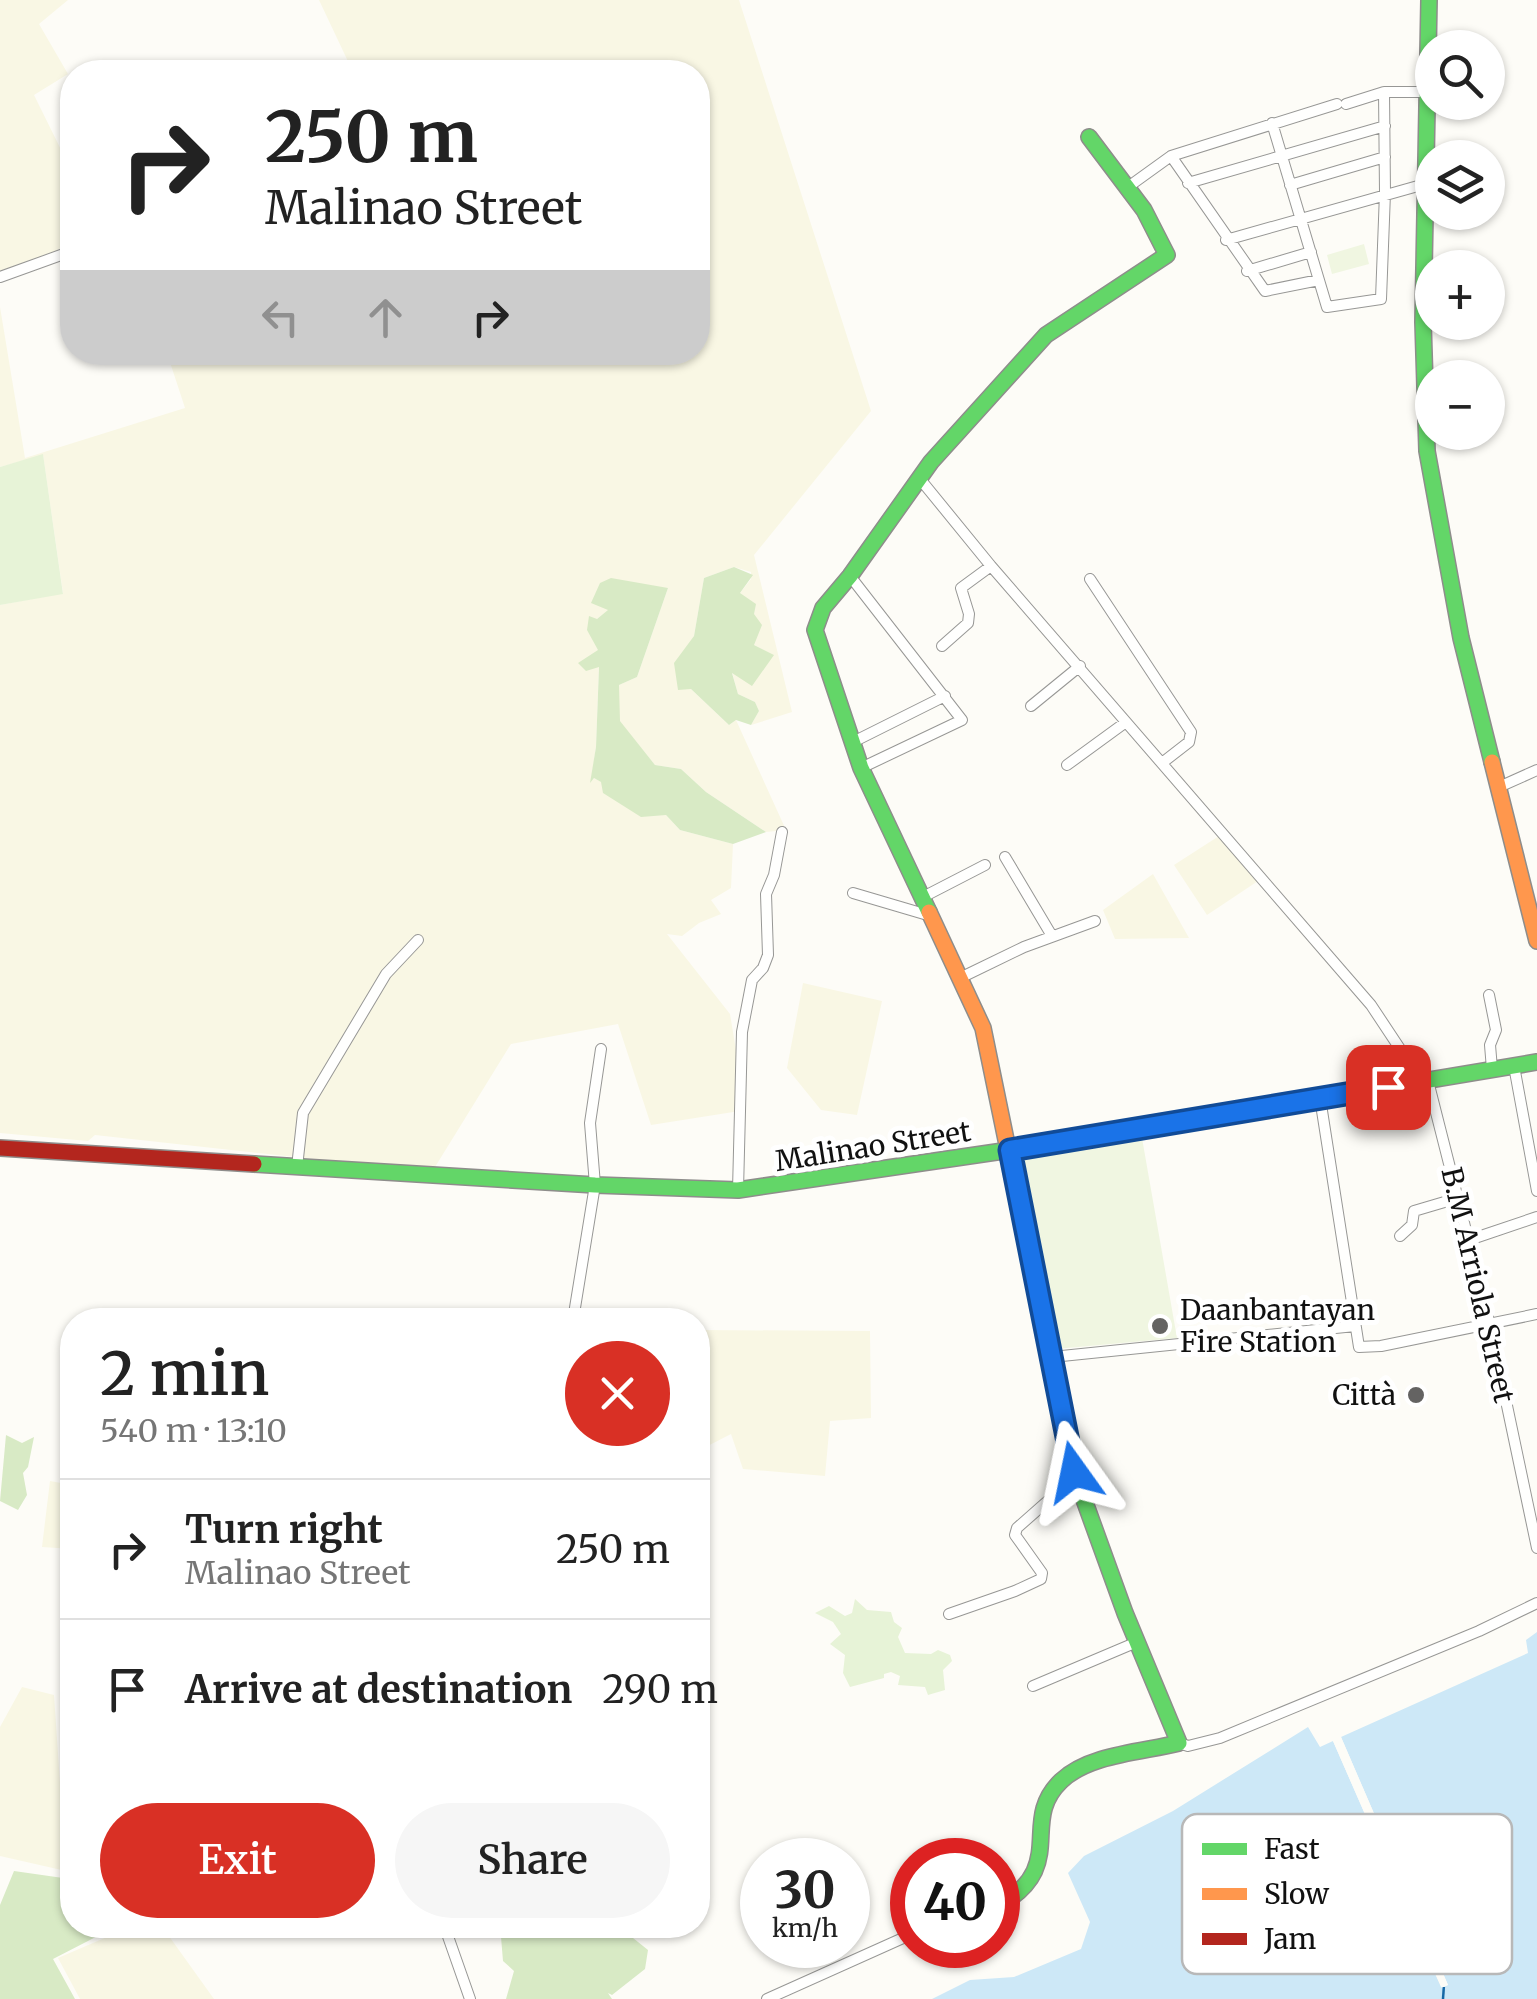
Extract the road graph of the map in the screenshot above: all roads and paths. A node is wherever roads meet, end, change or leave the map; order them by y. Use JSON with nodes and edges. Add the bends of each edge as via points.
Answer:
{"nodes":[{"id":1,"x":1430,"y":0,"type":"edge"},
{"id":2,"x":1429,"y":30,"type":"edge"},
{"id":3,"x":1384,"y":92,"type":"junction"},
{"id":4,"x":1415,"y":92,"type":"edge"},
{"id":5,"x":1272,"y":124,"type":"junction"},
{"id":6,"x":1385,"y":126,"type":"junction"},
{"id":7,"x":1089,"y":137,"type":"dead end"},
{"id":8,"x":1280,"y":155,"type":"junction"},
{"id":9,"x":1171,"y":156,"type":"junction"},
{"id":10,"x":1385,"y":157,"type":"junction"},
{"id":11,"x":1188,"y":182,"type":"junction"},
{"id":12,"x":1290,"y":185,"type":"junction"},
{"id":13,"x":1415,"y":186,"type":"edge"},
{"id":14,"x":1128,"y":187,"type":"junction"},
{"id":15,"x":1386,"y":192,"type":"junction"},
{"id":16,"x":1301,"y":218,"type":"junction"},
{"id":17,"x":1425,"y":230,"type":"edge"},
{"id":18,"x":1226,"y":240,"type":"junction"},
{"id":19,"x":1311,"y":252,"type":"junction"},
{"id":20,"x":60,"y":255,"type":"edge"},
{"id":21,"x":1247,"y":270,"type":"junction"},
{"id":22,"x":0,"y":277,"type":"edge"},
{"id":23,"x":1319,"y":280,"type":"junction"},
{"id":24,"x":920,"y":479,"type":"junction"},
{"id":25,"x":991,"y":566,"type":"junction"},
{"id":26,"x":850,"y":576,"type":"junction"},
{"id":27,"x":1090,"y":579,"type":"dead end"},
{"id":28,"x":942,"y":646,"type":"dead end"},
{"id":29,"x":1080,"y":666,"type":"junction"},
{"id":30,"x":944,"y":696,"type":"junction"},
{"id":31,"x":1031,"y":706,"type":"dead end"},
{"id":32,"x":1126,"y":722,"type":"junction"},
{"id":33,"x":852,"y":742,"type":"junction"},
{"id":34,"x":1162,"y":764,"type":"junction"},
{"id":35,"x":1067,"y":765,"type":"dead end"},
{"id":36,"x":861,"y":768,"type":"junction"},
{"id":37,"x":1537,"y":770,"type":"edge"},
{"id":38,"x":1499,"y":788,"type":"junction"},
{"id":39,"x":782,"y":832,"type":"dead end"},
{"id":40,"x":1005,"y":857,"type":"dead end"},
{"id":41,"x":986,"y":865,"type":"dead end"},
{"id":42,"x":853,"y":893,"type":"dead end"},
{"id":43,"x":923,"y":897,"type":"junction"},
{"id":44,"x":932,"y":916,"type":"junction"},
{"id":45,"x":1095,"y":921,"type":"dead end"},
{"id":46,"x":1052,"y":936,"type":"junction"},
{"id":47,"x":418,"y":940,"type":"dead end"},
{"id":48,"x":1537,"y":941,"type":"edge"},
{"id":49,"x":960,"y":978,"type":"junction"},
{"id":50,"x":1489,"y":995,"type":"dead end"},
{"id":51,"x":601,"y":1049,"type":"dead end"},
{"id":52,"x":1537,"y":1062,"type":"edge"},
{"id":53,"x":1514,"y":1066,"type":"junction"},
{"id":54,"x":1492,"y":1069,"type":"junction"},
{"id":55,"x":1425,"y":1082,"type":"junction"},
{"id":56,"x":1320,"y":1098,"type":"junction"},
{"id":57,"x":0,"y":1148,"type":"edge"},
{"id":58,"x":1010,"y":1150,"type":"junction"},
{"id":59,"x":296,"y":1168,"type":"junction"},
{"id":60,"x":595,"y":1185,"type":"junction"},
{"id":61,"x":738,"y":1190,"type":"junction"},
{"id":62,"x":1537,"y":1190,"type":"edge"},
{"id":63,"x":1458,"y":1198,"type":"junction"},
{"id":64,"x":1537,"y":1217,"type":"edge"},
{"id":65,"x":1400,"y":1236,"type":"dead end"},
{"id":66,"x":1469,"y":1240,"type":"junction"},
{"id":67,"x":575,"y":1308,"type":"edge"},
{"id":68,"x":1537,"y":1314,"type":"edge"},
{"id":69,"x":1490,"y":1325,"type":"junction"},
{"id":70,"x":1355,"y":1326,"type":"junction"},
{"id":71,"x":1052,"y":1356,"type":"junction"},
{"id":72,"x":1537,"y":1474,"type":"edge"},
{"id":73,"x":1076,"y":1476,"type":"junction"},
{"id":74,"x":1522,"y":1476,"type":"junction"},
{"id":75,"x":1537,"y":1548,"type":"edge"},
{"id":76,"x":1537,"y":1603,"type":"edge"},
{"id":77,"x":948,"y":1614,"type":"dead end"},
{"id":78,"x":1137,"y":1642,"type":"junction"},
{"id":79,"x":1033,"y":1686,"type":"dead end"},
{"id":80,"x":1179,"y":1743,"type":"junction"},
{"id":81,"x":1020,"y":1892,"type":"edge"},
{"id":82,"x":449,"y":1938,"type":"edge"},
{"id":83,"x":890,"y":1944,"type":"edge"},
{"id":84,"x":470,"y":1999,"type":"edge"},
{"id":85,"x":768,"y":1999,"type":"edge"}],
"edges":[{"from":1,"to":2,"type":"street"},
{"from":3,"to":4,"type":"street"},
{"from":3,"to":5,"type":"street"},
{"from":3,"to":6,"type":"street"},
{"from":5,"to":8,"type":"street"},
{"from":5,"to":9,"type":"street"},
{"from":6,"to":8,"type":"street"},
{"from":6,"to":10,"type":"street"},
{"from":7,"to":14,"type":"street"},
{"from":8,"to":11,"type":"street"},
{"from":8,"to":12,"type":"street"},
{"from":9,"to":11,"type":"street"},
{"from":9,"to":14,"type":"street"},
{"from":10,"to":12,"type":"street"},
{"from":10,"to":15,"type":"street"},
{"from":11,"to":18,"type":"street"},
{"from":12,"to":16,"type":"street"},
{"from":13,"to":15,"type":"street"},
{"from":14,"to":24,"type":"street","via":[[1167,255],[1046,335]]},
{"from":15,"to":16,"type":"street"},
{"from":15,"to":23,"type":"street","via":[[1380,300],[1327,308]]},
{"from":16,"to":18,"type":"street"},
{"from":16,"to":19,"type":"street"},
{"from":17,"to":38,"type":"street","via":[[1427,452],[1460,638]]},
{"from":18,"to":21,"type":"street"},
{"from":19,"to":21,"type":"street"},
{"from":19,"to":23,"type":"street"},
{"from":20,"to":22,"type":"street"},
{"from":21,"to":23,"type":"street","via":[[1264,292]]},
{"from":24,"to":25,"type":"street","name":"B.M Arriola Street"},
{"from":24,"to":26,"type":"street"},
{"from":25,"to":28,"type":"street","via":[[961,588],[968,624]]},
{"from":25,"to":29,"type":"street","name":"B.M Arriola Street"},
{"from":26,"to":30,"type":"street"},
{"from":26,"to":33,"type":"street","via":[[816,623]]},
{"from":27,"to":34,"type":"street","via":[[1191,732]]},
{"from":29,"to":31,"type":"street"},
{"from":29,"to":32,"type":"street","name":"B.M Arriola Street"},
{"from":30,"to":33,"type":"street"},
{"from":30,"to":36,"type":"street","via":[[959,724]]},
{"from":32,"to":34,"type":"street","name":"B.M Arriola Street"},
{"from":32,"to":35,"type":"street"},
{"from":33,"to":36,"type":"street"},
{"from":34,"to":55,"type":"street","name":"B.M Arriola Street","via":[[1370,1004]]},
{"from":36,"to":43,"type":"street"},
{"from":37,"to":38,"type":"street"},
{"from":38,"to":48,"type":"street"},
{"from":39,"to":61,"type":"street","via":[[766,894],[768,954],[752,980],[742,1032]]},
{"from":40,"to":46,"type":"street"},
{"from":41,"to":43,"type":"street"},
{"from":42,"to":44,"type":"street"},
{"from":43,"to":44,"type":"street"},
{"from":44,"to":49,"type":"street"},
{"from":45,"to":46,"type":"street"},
{"from":46,"to":49,"type":"street"},
{"from":47,"to":59,"type":"street","via":[[386,974],[303,1113]]},
{"from":49,"to":58,"type":"street","via":[[983,1028]]},
{"from":50,"to":54,"type":"street","via":[[1496,1030]]},
{"from":51,"to":60,"type":"street","via":[[590,1123]]},
{"from":52,"to":53,"type":"street","name":"Malinao Street"},
{"from":53,"to":54,"type":"street","name":"Malinao Street"},
{"from":53,"to":62,"type":"street"},
{"from":54,"to":55,"type":"street","name":"Malinao Street"},
{"from":55,"to":56,"type":"street","name":"Malinao Street"},
{"from":55,"to":63,"type":"street","name":"B.M Arriola Street"},
{"from":56,"to":58,"type":"street","name":"Malinao Street"},
{"from":56,"to":70,"type":"street"},
{"from":57,"to":59,"type":"street","name":"Malinao Street"},
{"from":58,"to":61,"type":"street","name":"Malinao Street"},
{"from":58,"to":71,"type":"street"},
{"from":59,"to":60,"type":"street","name":"Malinao Street"},
{"from":60,"to":61,"type":"street","name":"Malinao Street"},
{"from":60,"to":67,"type":"street"},
{"from":63,"to":65,"type":"street","via":[[1414,1212]]},
{"from":63,"to":66,"type":"street","name":"B.M Arriola Street"},
{"from":64,"to":66,"type":"street"},
{"from":66,"to":69,"type":"street","name":"B.M Arriola Street"},
{"from":68,"to":69,"type":"street"},
{"from":69,"to":70,"type":"street","via":[[1380,1346],[1359,1346]]},
{"from":69,"to":74,"type":"street","name":"B.M Arriola Street"},
{"from":70,"to":71,"type":"street"},
{"from":71,"to":73,"type":"street"},
{"from":72,"to":74,"type":"street"},
{"from":73,"to":77,"type":"street","via":[[1014,1535],[1041,1579]]},
{"from":73,"to":78,"type":"street"},
{"from":74,"to":75,"type":"street","name":"B.M Arriola Street"},
{"from":76,"to":80,"type":"street","via":[[1220,1738]]},
{"from":78,"to":79,"type":"street"},
{"from":78,"to":80,"type":"street"},
{"from":80,"to":81,"type":"street","via":[[1084,1766],[1060,1782],[1044,1806],[1036,1875]]},
{"from":82,"to":84,"type":"street"},
{"from":83,"to":85,"type":"street"}]}
